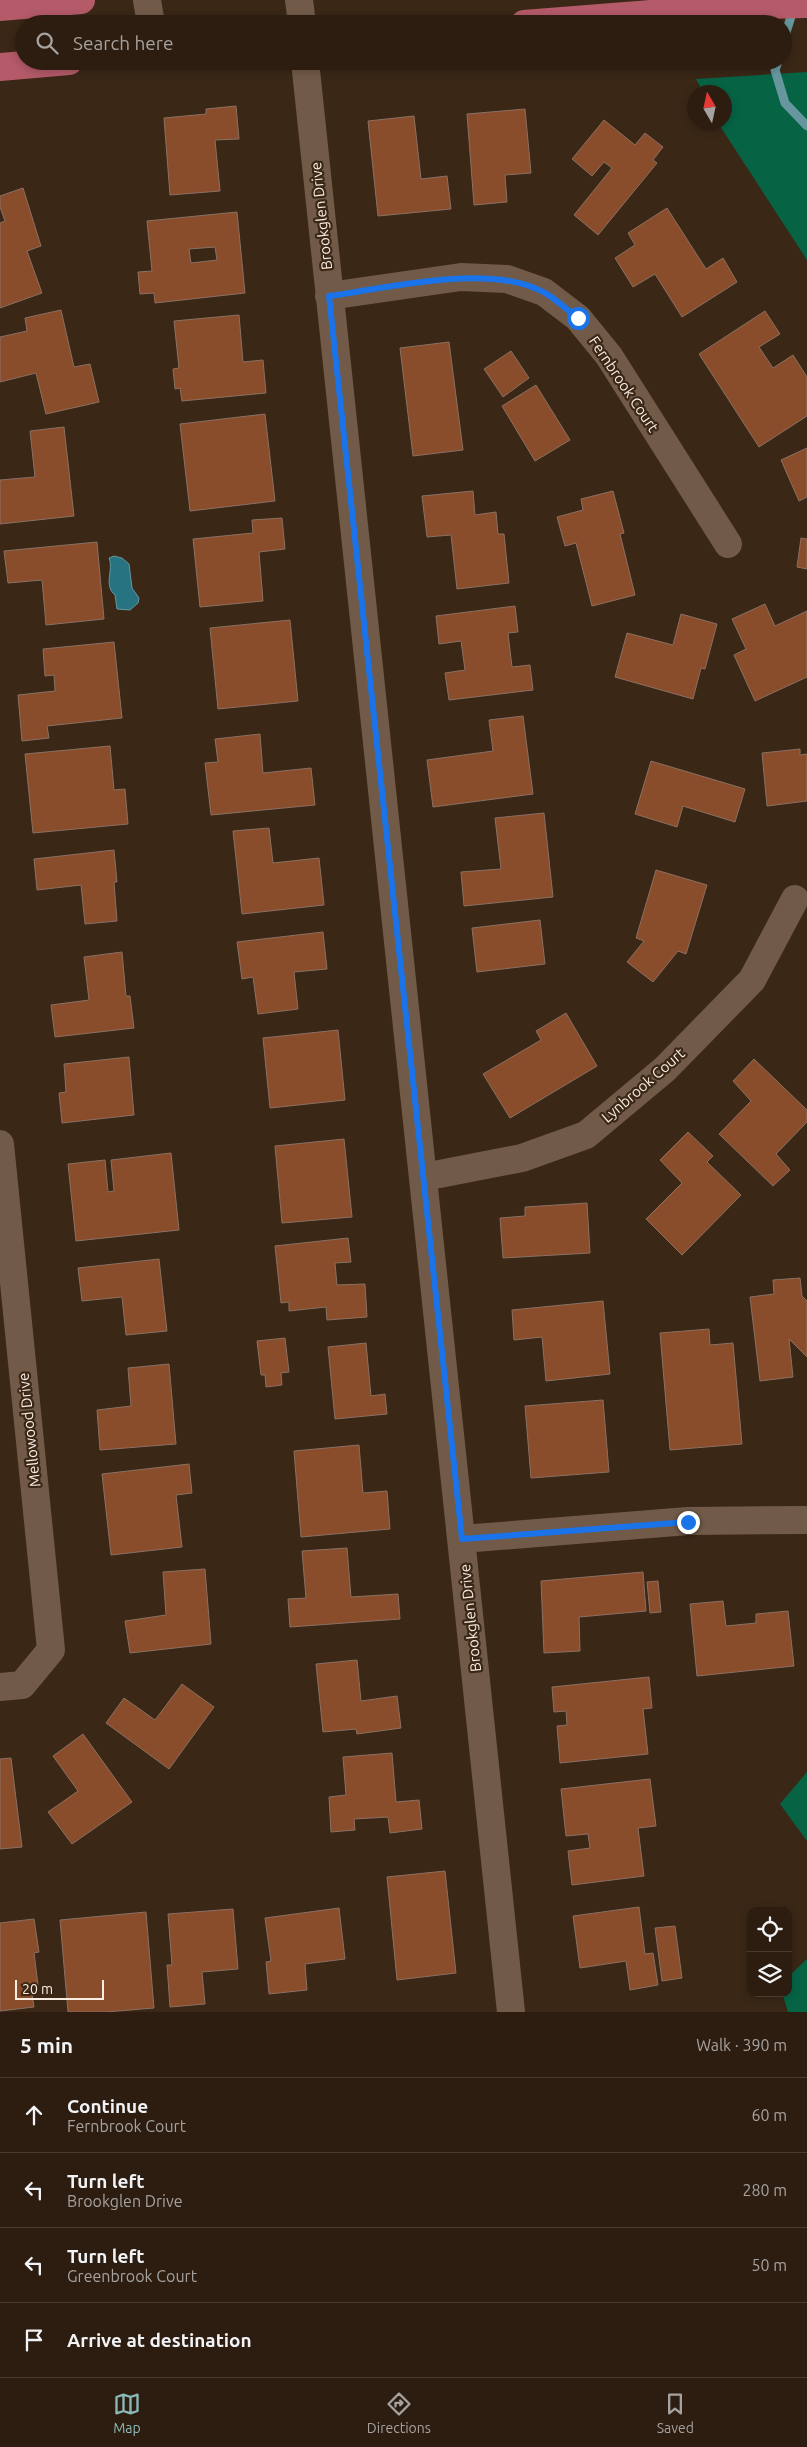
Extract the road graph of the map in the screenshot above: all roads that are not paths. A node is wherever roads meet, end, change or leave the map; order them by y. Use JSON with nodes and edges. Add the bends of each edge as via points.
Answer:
{"nodes":[{"id":1,"x":81,"y":0,"type":"edge"},
{"id":2,"x":147,"y":0,"type":"edge"},
{"id":3,"x":299,"y":0,"type":"edge"},
{"id":4,"x":807,"y":4,"type":"edge"},
{"id":5,"x":0,"y":7,"type":"edge"},
{"id":6,"x":150,"y":15,"type":"edge"},
{"id":7,"x":301,"y":15,"type":"edge"},
{"id":8,"x":638,"y":15,"type":"edge"},
{"id":9,"x":15,"y":66,"type":"edge"},
{"id":10,"x":0,"y":67,"type":"edge"},
{"id":11,"x":306,"y":70,"type":"edge"},
{"id":12,"x":329,"y":296,"type":"junction"},
{"id":13,"x":728,"y":544,"type":"dead end"},
{"id":14,"x":795,"y":899,"type":"dead end"},
{"id":15,"x":0,"y":1144,"type":"edge"},
{"id":16,"x":424,"y":1176,"type":"junction"},
{"id":17,"x":804,"y":1520,"type":"dead end"},
{"id":18,"x":462,"y":1539,"type":"junction"},
{"id":19,"x":0,"y":1686,"type":"edge"},
{"id":20,"x":511,"y":2012,"type":"edge"}],
"edges":[{"from":1,"to":5,"type":"main road"},
{"from":2,"to":6,"type":"street"},
{"from":3,"to":7,"type":"street"},
{"from":4,"to":8,"type":"main road"},
{"from":9,"to":10,"type":"main road"},
{"from":11,"to":12,"type":"street","name":"Brookglen Drive"},
{"from":12,"to":13,"type":"street","name":"Fernbrook Court","via":[[461,277],[507,279],[544,292],[578,318],[609,356]]},
{"from":12,"to":16,"type":"street","name":"Brookglen Drive"},
{"from":14,"to":16,"type":"street","name":"Lynbrook Court","via":[[752,980],[665,1069],[586,1134],[522,1158]]},
{"from":15,"to":19,"type":"street","name":"Mellowood Drive","via":[[51,1650],[22,1685]]},
{"from":16,"to":18,"type":"street","name":"Brookglen Drive"},
{"from":17,"to":18,"type":"street","via":[[688,1522]]},
{"from":18,"to":20,"type":"street","name":"Brookglen Drive"}]}
